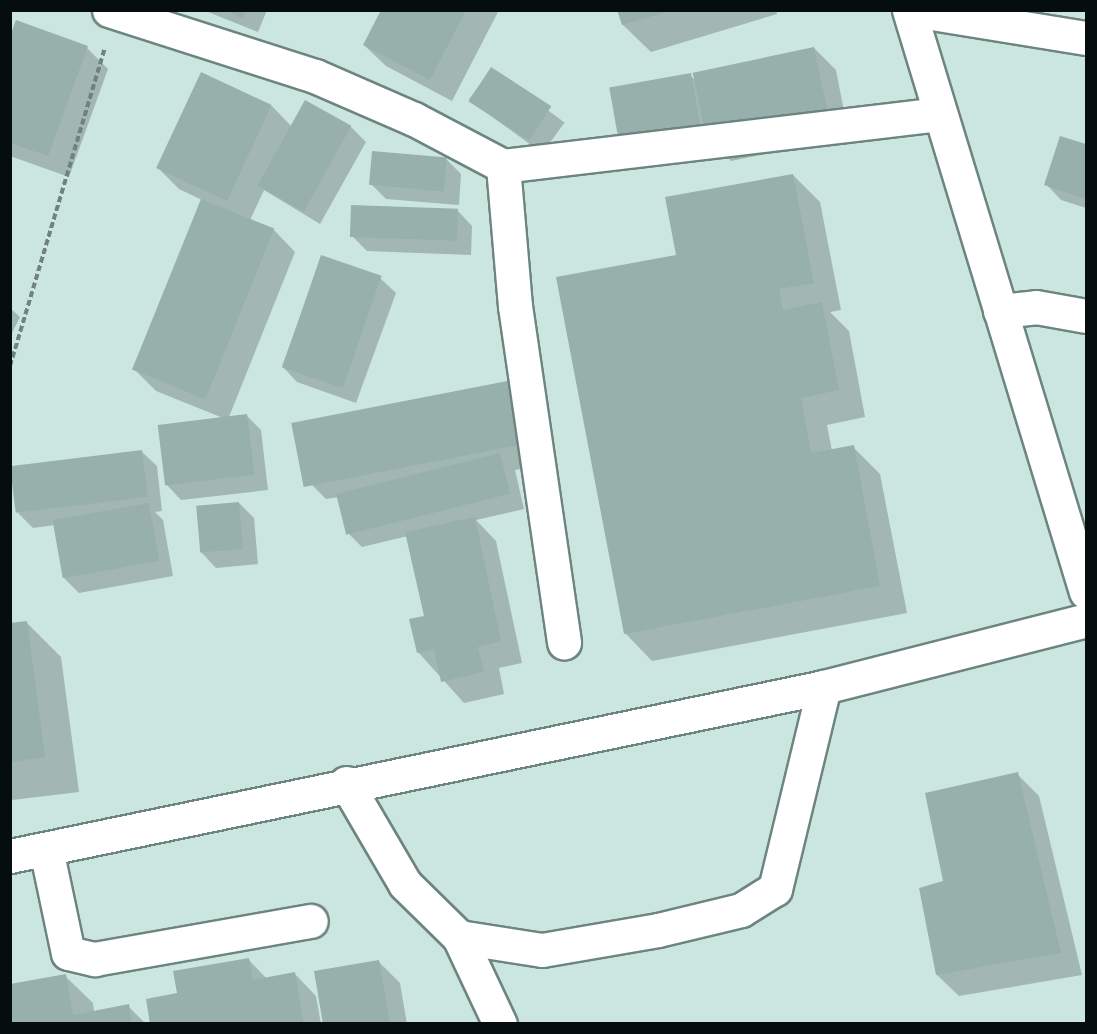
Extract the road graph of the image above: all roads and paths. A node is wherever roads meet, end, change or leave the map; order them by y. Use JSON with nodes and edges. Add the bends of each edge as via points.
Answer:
{"nodes":[{"id":1,"x":911,"y":10,"type":"edge"},
{"id":2,"x":112,"y":12,"type":"edge"},
{"id":3,"x":1086,"y":38,"type":"edge"},
{"id":4,"x":939,"y":114,"type":"junction"},
{"id":5,"x":503,"y":166,"type":"junction"},
{"id":6,"x":1000,"y":311,"type":"junction"},
{"id":7,"x":1086,"y":316,"type":"edge"},
{"id":8,"x":10,"y":366,"type":"edge"},
{"id":9,"x":1086,"y":592,"type":"edge"},
{"id":10,"x":1086,"y":620,"type":"edge"},
{"id":11,"x":564,"y":642,"type":"dead end"},
{"id":12,"x":824,"y":687,"type":"junction"},
{"id":13,"x":345,"y":783,"type":"junction"},
{"id":14,"x":46,"y":849,"type":"junction"},
{"id":15,"x":10,"y":856,"type":"edge"},
{"id":16,"x":311,"y":921,"type":"dead end"},
{"id":17,"x":459,"y":937,"type":"junction"},
{"id":18,"x":500,"y":1023,"type":"edge"}],
"edges":[{"from":1,"to":3,"type":"street"},
{"from":1,"to":4,"type":"street"},
{"from":2,"to":5,"type":"street","via":[[315,76],[414,119]]},
{"from":2,"to":8,"type":"path"},
{"from":4,"to":5,"type":"street"},
{"from":4,"to":6,"type":"street"},
{"from":5,"to":11,"type":"street","via":[[516,306]]},
{"from":6,"to":7,"type":"street","via":[[1036,307]]},
{"from":6,"to":9,"type":"street"},
{"from":10,"to":12,"type":"street"},
{"from":12,"to":13,"type":"street"},
{"from":12,"to":17,"type":"street","via":[[776,889],[741,910],[542,950]]},
{"from":13,"to":14,"type":"street"},
{"from":13,"to":17,"type":"street","via":[[405,884]]},
{"from":14,"to":15,"type":"street"},
{"from":14,"to":16,"type":"street","via":[[68,953],[95,959]]},
{"from":17,"to":18,"type":"street"}]}
